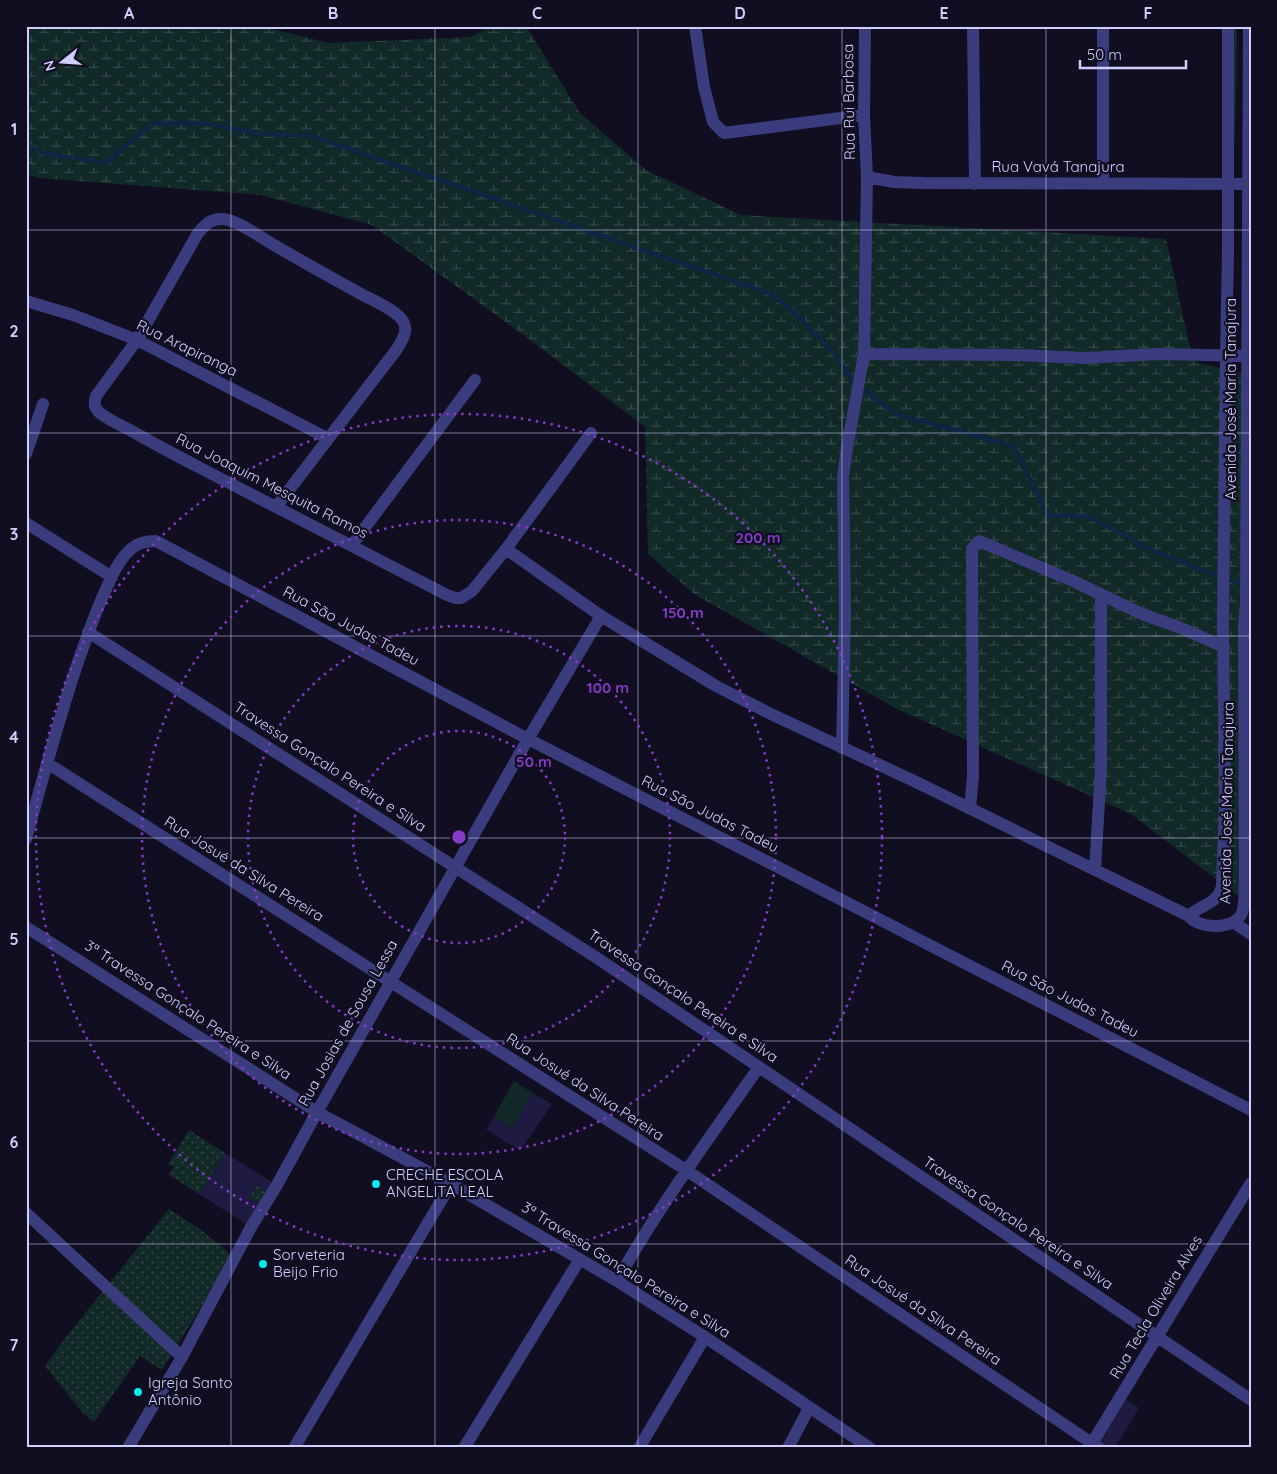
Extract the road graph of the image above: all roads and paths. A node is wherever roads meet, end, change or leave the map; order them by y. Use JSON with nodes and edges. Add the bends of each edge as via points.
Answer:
{"nodes":[{"id":1,"x":695,"y":26,"type":"edge"},
{"id":2,"x":865,"y":26,"type":"edge"},
{"id":3,"x":973,"y":26,"type":"edge"},
{"id":4,"x":1103,"y":26,"type":"edge"},
{"id":5,"x":1228,"y":26,"type":"edge"},
{"id":6,"x":1250,"y":26,"type":"edge"},
{"id":7,"x":1227,"y":90,"type":"junction"},
{"id":8,"x":1249,"y":91,"type":"junction"},
{"id":9,"x":864,"y":115,"type":"junction"},
{"id":10,"x":866,"y":177,"type":"junction"},
{"id":11,"x":975,"y":184,"type":"junction"},
{"id":12,"x":1103,"y":184,"type":"junction"},
{"id":13,"x":1228,"y":184,"type":"junction"},
{"id":14,"x":1250,"y":184,"type":"edge"},
{"id":15,"x":26,"y":301,"type":"edge"},
{"id":16,"x":137,"y":340,"type":"junction"},
{"id":17,"x":864,"y":354,"type":"junction"},
{"id":18,"x":1226,"y":356,"type":"junction"},
{"id":19,"x":1249,"y":356,"type":"edge"},
{"id":20,"x":475,"y":380,"type":"dead end"},
{"id":21,"x":1226,"y":392,"type":"junction"},
{"id":22,"x":1247,"y":393,"type":"junction"},
{"id":23,"x":43,"y":404,"type":"dead end"},
{"id":24,"x":591,"y":434,"type":"dead end"},
{"id":25,"x":328,"y":438,"type":"junction"},
{"id":26,"x":26,"y":454,"type":"edge"},
{"id":27,"x":276,"y":507,"type":"junction"},
{"id":28,"x":26,"y":523,"type":"edge"},
{"id":29,"x":352,"y":545,"type":"junction"},
{"id":30,"x":506,"y":549,"type":"junction"},
{"id":31,"x":112,"y":577,"type":"junction"},
{"id":32,"x":1101,"y":594,"type":"junction"},
{"id":33,"x":601,"y":616,"type":"junction"},
{"id":34,"x":1247,"y":626,"type":"edge"},
{"id":35,"x":88,"y":632,"type":"junction"},
{"id":36,"x":1224,"y":647,"type":"junction"},
{"id":37,"x":528,"y":739,"type":"junction"},
{"id":38,"x":842,"y":748,"type":"junction"},
{"id":39,"x":47,"y":763,"type":"junction"},
{"id":40,"x":1245,"y":805,"type":"junction"},
{"id":41,"x":1225,"y":806,"type":"junction"},
{"id":42,"x":970,"y":809,"type":"junction"},
{"id":43,"x":26,"y":838,"type":"edge"},
{"id":44,"x":456,"y":867,"type":"junction"},
{"id":45,"x":1096,"y":870,"type":"junction"},
{"id":46,"x":1188,"y":916,"type":"junction"},
{"id":47,"x":1233,"y":922,"type":"junction"},
{"id":48,"x":26,"y":927,"type":"edge"},
{"id":49,"x":1251,"y":934,"type":"edge"},
{"id":50,"x":391,"y":981,"type":"junction"},
{"id":51,"x":759,"y":1067,"type":"junction"},
{"id":52,"x":1251,"y":1110,"type":"edge"},
{"id":53,"x":316,"y":1112,"type":"junction"},
{"id":54,"x":686,"y":1170,"type":"junction"},
{"id":55,"x":1251,"y":1183,"type":"edge"},
{"id":56,"x":451,"y":1184,"type":"junction"},
{"id":57,"x":26,"y":1213,"type":"edge"},
{"id":58,"x":580,"y":1259,"type":"junction"},
{"id":59,"x":617,"y":1281,"type":"junction"},
{"id":60,"x":706,"y":1337,"type":"junction"},
{"id":61,"x":1157,"y":1337,"type":"junction"},
{"id":62,"x":182,"y":1357,"type":"junction"},
{"id":63,"x":1251,"y":1400,"type":"edge"},
{"id":64,"x":810,"y":1408,"type":"junction"},
{"id":65,"x":1093,"y":1446,"type":"edge"},
{"id":66,"x":128,"y":1448,"type":"edge"},
{"id":67,"x":294,"y":1448,"type":"edge"},
{"id":68,"x":464,"y":1448,"type":"edge"},
{"id":69,"x":639,"y":1448,"type":"edge"},
{"id":70,"x":788,"y":1448,"type":"edge"},
{"id":71,"x":870,"y":1448,"type":"edge"}],
"edges":[{"from":1,"to":9,"type":"street","via":[[713,122],[724,133]]},
{"from":2,"to":9,"type":"street","name":"Rua Rui Barbosa"},
{"from":3,"to":11,"type":"street"},
{"from":4,"to":12,"type":"street"},
{"from":5,"to":7,"type":"street","name":"Avenida José Maria Tanajura"},
{"from":6,"to":8,"type":"street","name":"Avenida José Maria Tanajura"},
{"from":7,"to":8,"type":"street"},
{"from":7,"to":13,"type":"street","name":"Avenida José Maria Tanajura"},
{"from":8,"to":14,"type":"street","name":"Avenida José Maria Tanajura"},
{"from":9,"to":10,"type":"street","name":"Rua Rui Barbosa"},
{"from":10,"to":11,"type":"street","name":"Rua Vavá Tanajura","via":[[894,182]]},
{"from":10,"to":17,"type":"street","name":"Rua Rui Barbosa"},
{"from":11,"to":12,"type":"street","name":"Rua Vavá Tanajura"},
{"from":12,"to":13,"type":"street","name":"Rua Vavá Tanajura"},
{"from":13,"to":14,"type":"street","name":"Rua Vavá Tanajura"},
{"from":13,"to":18,"type":"street","name":"Avenida José Maria Tanajura"},
{"from":14,"to":19,"type":"street","name":"Avenida José Maria Tanajura"},
{"from":15,"to":16,"type":"street","name":"Rua Arapiranga"},
{"from":16,"to":25,"type":"street","name":"Rua Arapiranga"},
{"from":16,"to":25,"type":"street","via":[[198,233],[208,222],[226,219],[244,228],[388,309],[404,322],[406,332],[397,349]]},
{"from":16,"to":27,"type":"street","name":"Rua Joaquim Mesquita Ramos","via":[[96,396],[94,402],[99,412]]},
{"from":17,"to":18,"type":"street","via":[[1085,358],[1158,354]]},
{"from":17,"to":38,"type":"street","name":"Rua Rui Barbosa","via":[[843,476],[846,612]]},
{"from":18,"to":19,"type":"street"},
{"from":18,"to":21,"type":"street","name":"Avenida José Maria Tanajura"},
{"from":19,"to":22,"type":"street","name":"Avenida José Maria Tanajura"},
{"from":20,"to":29,"type":"street"},
{"from":21,"to":22,"type":"street"},
{"from":21,"to":36,"type":"street","name":"Avenida José Maria Tanajura"},
{"from":22,"to":34,"type":"street","name":"Avenida José Maria Tanajura"},
{"from":23,"to":26,"type":"street"},
{"from":24,"to":30,"type":"street"},
{"from":25,"to":27,"type":"street"},
{"from":27,"to":29,"type":"street","name":"Rua Joaquim Mesquita Ramos"},
{"from":28,"to":31,"type":"street"},
{"from":29,"to":30,"type":"street","name":"Rua Joaquim Mesquita Ramos","via":[[455,598],[472,591]]},
{"from":30,"to":33,"type":"street"},
{"from":31,"to":35,"type":"street"},
{"from":31,"to":37,"type":"street","name":"Rua São Judas Tadeu","via":[[131,548],[146,541],[156,542]]},
{"from":32,"to":36,"type":"street"},
{"from":32,"to":42,"type":"street","via":[[979,541],[972,549],[973,776]]},
{"from":32,"to":45,"type":"street","via":[[1101,768]]},
{"from":33,"to":37,"type":"street","name":"Rua Josias de Sousa Lessa"},
{"from":33,"to":38,"type":"street","via":[[716,686]]},
{"from":34,"to":40,"type":"street","name":"Avenida José Maria Tanajura"},
{"from":35,"to":39,"type":"street"},
{"from":35,"to":44,"type":"street","name":"Travessa Gonçalo Pereira e Silva"},
{"from":36,"to":41,"type":"street","name":"Avenida José Maria Tanajura"},
{"from":37,"to":44,"type":"street","name":"Rua Josias de Sousa Lessa"},
{"from":37,"to":52,"type":"street","name":"Rua São Judas Tadeu"},
{"from":38,"to":42,"type":"street"},
{"from":39,"to":43,"type":"street"},
{"from":39,"to":50,"type":"street","name":"Rua Josué da Silva Pereira"},
{"from":40,"to":41,"type":"street"},
{"from":40,"to":47,"type":"street","name":"Avenida José Maria Tanajura","via":[[1243,905],[1242,913]]},
{"from":41,"to":46,"type":"street","name":"Avenida José Maria Tanajura","via":[[1220,894]]},
{"from":42,"to":45,"type":"street"},
{"from":44,"to":50,"type":"street","name":"Rua Josias de Sousa Lessa"},
{"from":44,"to":51,"type":"street","name":"Travessa Gonçalo Pereira e Silva"},
{"from":45,"to":46,"type":"street"},
{"from":46,"to":47,"type":"street","name":"Avenida José Maria Tanajura","via":[[1205,926],[1224,926]]},
{"from":47,"to":49,"type":"street"},
{"from":48,"to":53,"type":"street","name":"3ª Travessa Gonçalo Pereira e Silva"},
{"from":50,"to":53,"type":"street","name":"Rua Josias de Sousa Lessa"},
{"from":50,"to":54,"type":"street","name":"Rua Josué da Silva Pereira"},
{"from":51,"to":54,"type":"street"},
{"from":51,"to":61,"type":"street","name":"Travessa Gonçalo Pereira e Silva"},
{"from":53,"to":56,"type":"street","name":"3ª Travessa Gonçalo Pereira e Silva"},
{"from":53,"to":62,"type":"street","name":"Rua Josias de Sousa Lessa"},
{"from":54,"to":59,"type":"street"},
{"from":54,"to":65,"type":"street","name":"Rua Josué da Silva Pereira"},
{"from":55,"to":61,"type":"street","name":"Rua Tecla Oliveira Alves"},
{"from":56,"to":58,"type":"street","name":"3ª Travessa Gonçalo Pereira e Silva"},
{"from":56,"to":67,"type":"street"},
{"from":57,"to":62,"type":"street"},
{"from":58,"to":59,"type":"street","name":"3ª Travessa Gonçalo Pereira e Silva"},
{"from":58,"to":68,"type":"street"},
{"from":59,"to":60,"type":"street","name":"3ª Travessa Gonçalo Pereira e Silva"},
{"from":60,"to":64,"type":"street","name":"3ª Travessa Gonçalo Pereira e Silva"},
{"from":60,"to":69,"type":"street"},
{"from":61,"to":63,"type":"street","name":"Travessa Gonçalo Pereira e Silva"},
{"from":61,"to":65,"type":"street","name":"Rua Tecla Oliveira Alves"},
{"from":62,"to":66,"type":"street","name":"Rua Josias de Sousa Lessa"},
{"from":64,"to":70,"type":"street"},
{"from":64,"to":71,"type":"street","name":"3ª Travessa Gonçalo Pereira e Silva"}]}
